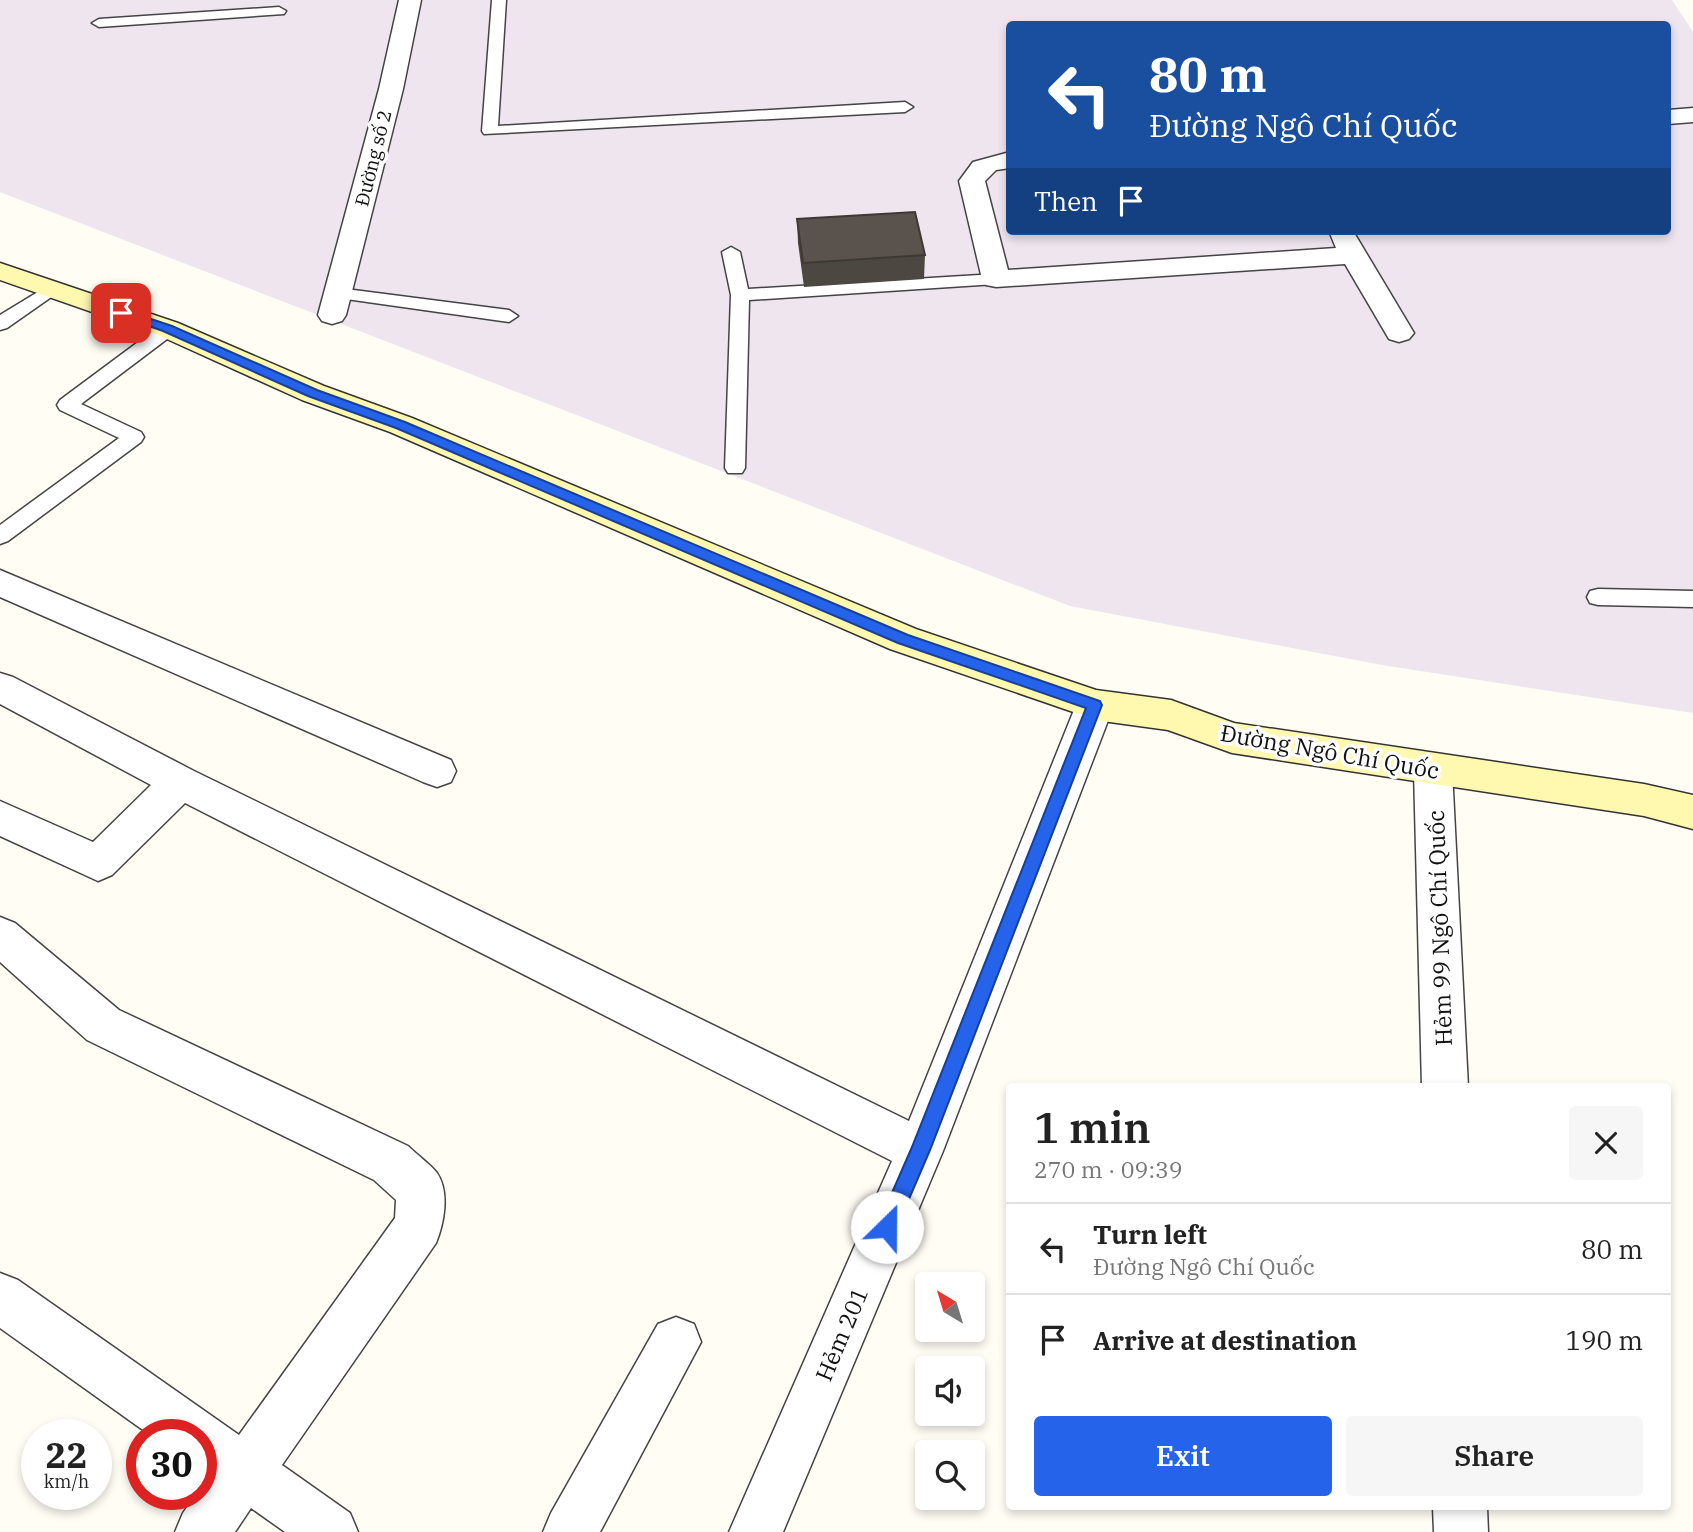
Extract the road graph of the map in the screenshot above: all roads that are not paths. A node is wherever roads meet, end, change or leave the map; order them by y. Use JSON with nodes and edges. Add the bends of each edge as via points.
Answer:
{"nodes":[{"id":1,"x":182,"y":0,"type":"edge"},
{"id":2,"x":410,"y":0,"type":"edge"},
{"id":3,"x":499,"y":0,"type":"edge"},
{"id":4,"x":278,"y":11,"type":"dead end"},
{"id":5,"x":176,"y":18,"type":"junction"},
{"id":6,"x":99,"y":23,"type":"dead end"},
{"id":7,"x":905,"y":107,"type":"dead end"},
{"id":8,"x":1693,"y":115,"type":"edge"},
{"id":9,"x":1671,"y":117,"type":"edge"},
{"id":10,"x":1006,"y":160,"type":"edge"},
{"id":11,"x":1342,"y":235,"type":"edge"},
{"id":12,"x":731,"y":252,"type":"dead end"},
{"id":13,"x":1354,"y":255,"type":"junction"},
{"id":14,"x":0,"y":271,"type":"edge"},
{"id":15,"x":996,"y":279,"type":"junction"},
{"id":16,"x":51,"y":289,"type":"junction"},
{"id":17,"x":740,"y":296,"type":"junction"},
{"id":18,"x":335,"y":304,"type":"joint"},
{"id":19,"x":509,"y":316,"type":"dead end"},
{"id":20,"x":0,"y":324,"type":"edge"},
{"id":21,"x":168,"y":329,"type":"junction"},
{"id":22,"x":1399,"y":333,"type":"dead end"},
{"id":23,"x":735,"y":468,"type":"dead end"},
{"id":24,"x":0,"y":536,"type":"edge"},
{"id":25,"x":0,"y":583,"type":"edge"},
{"id":26,"x":1598,"y":597,"type":"dead end"},
{"id":27,"x":1693,"y":598,"type":"edge"},
{"id":28,"x":0,"y":687,"type":"edge"},
{"id":29,"x":1095,"y":705,"type":"junction"},
{"id":30,"x":1433,"y":770,"type":"junction"},
{"id":31,"x":437,"y":771,"type":"dead end"},
{"id":32,"x":180,"y":782,"type":"junction"},
{"id":33,"x":1693,"y":811,"type":"edge"},
{"id":34,"x":0,"y":818,"type":"edge"},
{"id":35,"x":0,"y":936,"type":"edge"},
{"id":36,"x":1445,"y":1083,"type":"edge"},
{"id":37,"x":920,"y":1150,"type":"junction"},
{"id":38,"x":0,"y":1298,"type":"edge"},
{"id":39,"x":676,"y":1342,"type":"dead end"},
{"id":40,"x":172,"y":1419,"type":"edge"},
{"id":41,"x":217,"y":1451,"type":"edge"},
{"id":42,"x":246,"y":1471,"type":"junction"},
{"id":43,"x":1460,"y":1510,"type":"edge"},
{"id":44,"x":202,"y":1532,"type":"edge"},
{"id":45,"x":331,"y":1532,"type":"edge"},
{"id":46,"x":570,"y":1532,"type":"edge"},
{"id":47,"x":756,"y":1532,"type":"edge"},
{"id":48,"x":1461,"y":1532,"type":"edge"}],
"edges":[{"from":1,"to":5,"type":"lane"},
{"from":2,"to":18,"type":"street","name":"Đường số 2"},
{"from":3,"to":7,"type":"lane","via":[[490,131]]},
{"from":4,"to":5,"type":"lane"},
{"from":5,"to":6,"type":"lane"},
{"from":8,"to":9,"type":"street"},
{"from":10,"to":15,"type":"street","via":[[983,166],[972,181]]},
{"from":11,"to":13,"type":"street"},
{"from":12,"to":17,"type":"lane"},
{"from":13,"to":15,"type":"street"},
{"from":13,"to":22,"type":"street"},
{"from":14,"to":16,"type":"main road","name":"Đường Ngô Chí Quốc"},
{"from":15,"to":17,"type":"lane"},
{"from":16,"to":20,"type":"lane"},
{"from":16,"to":21,"type":"main road","name":"Đường Ngô Chí Quốc"},
{"from":17,"to":23,"type":"lane"},
{"from":18,"to":19,"type":"lane"},
{"from":21,"to":24,"type":"lane","via":[[67,405],[134,437]]},
{"from":21,"to":29,"type":"main road","name":"Đường Ngô Chí Quốc","via":[[903,639]]},
{"from":25,"to":31,"type":"street"},
{"from":26,"to":27,"type":"lane"},
{"from":28,"to":32,"type":"street"},
{"from":29,"to":30,"type":"main road","name":"Đường Ngô Chí Quốc","via":[[1171,715],[1232,738]]},
{"from":29,"to":37,"type":"street","name":"Hẻm 201"},
{"from":30,"to":33,"type":"main road","name":"Đường Ngô Chí Quốc"},
{"from":30,"to":36,"type":"street","name":"Hẻm 99 Ngô Chí Quốc"},
{"from":32,"to":34,"type":"street","via":[[98,863]]},
{"from":32,"to":37,"type":"street"},
{"from":35,"to":42,"type":"street","via":[[103,1025],[391,1163],[420,1190],[419,1226]]},
{"from":37,"to":47,"type":"street","name":"Hẻm 201"},
{"from":38,"to":40,"type":"street"},
{"from":39,"to":46,"type":"street"},
{"from":41,"to":42,"type":"street"},
{"from":42,"to":44,"type":"street"},
{"from":42,"to":45,"type":"street"},
{"from":43,"to":48,"type":"street"}]}
